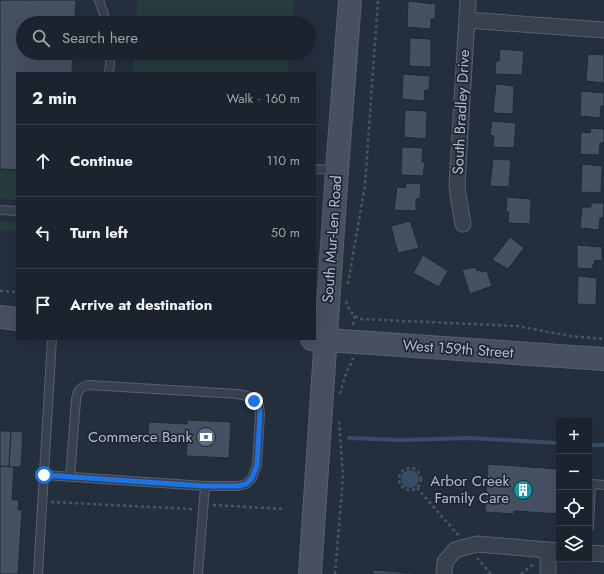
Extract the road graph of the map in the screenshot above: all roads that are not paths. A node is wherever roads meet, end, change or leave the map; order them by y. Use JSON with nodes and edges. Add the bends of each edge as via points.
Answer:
{"nodes":[{"id":1,"x":99,"y":0,"type":"edge"},
{"id":2,"x":350,"y":0,"type":"edge"},
{"id":3,"x":468,"y":0,"type":"edge"},
{"id":4,"x":105,"y":16,"type":"edge"},
{"id":5,"x":467,"y":20,"type":"junction"},
{"id":6,"x":604,"y":30,"type":"edge"},
{"id":7,"x":110,"y":60,"type":"edge"},
{"id":8,"x":109,"y":72,"type":"edge"},
{"id":9,"x":316,"y":169,"type":"edge"},
{"id":10,"x":337,"y":170,"type":"junction"},
{"id":11,"x":0,"y":210,"type":"edge"},
{"id":12,"x":16,"y":211,"type":"edge"},
{"id":13,"x":463,"y":224,"type":"dead end"},
{"id":14,"x":0,"y":317,"type":"edge"},
{"id":15,"x":16,"y":319,"type":"edge"},
{"id":16,"x":319,"y":339,"type":"edge"},
{"id":17,"x":52,"y":340,"type":"edge"},
{"id":18,"x":604,"y":359,"type":"edge"},
{"id":19,"x":44,"y":475,"type":"junction"},
{"id":20,"x":70,"y":477,"type":"junction"},
{"id":21,"x":604,"y":485,"type":"edge"},
{"id":22,"x":204,"y":486,"type":"junction"},
{"id":23,"x":589,"y":526,"type":"edge"},
{"id":24,"x":554,"y":551,"type":"edge"},
{"id":25,"x":592,"y":553,"type":"edge"},
{"id":26,"x":604,"y":554,"type":"edge"},
{"id":27,"x":38,"y":574,"type":"edge"},
{"id":28,"x":198,"y":574,"type":"edge"},
{"id":29,"x":310,"y":574,"type":"edge"},
{"id":30,"x":444,"y":574,"type":"edge"},
{"id":31,"x":548,"y":574,"type":"edge"}],
"edges":[{"from":1,"to":4,"type":"lane"},
{"from":2,"to":10,"type":"main road","name":"South Mur-Len Road"},
{"from":3,"to":5,"type":"street","name":"South Bradley Drive"},
{"from":5,"to":6,"type":"street"},
{"from":5,"to":13,"type":"street","name":"South Bradley Drive","via":[[457,185]]},
{"from":7,"to":8,"type":"lane"},
{"from":9,"to":10,"type":"lane"},
{"from":10,"to":16,"type":"main road","name":"South Mur-Len Road"},
{"from":11,"to":12,"type":"lane"},
{"from":14,"to":15,"type":"main road"},
{"from":16,"to":18,"type":"main road","name":"West 159th Street"},
{"from":16,"to":29,"type":"main road","name":"South Mur-Len Road"},
{"from":17,"to":19,"type":"lane"},
{"from":19,"to":20,"type":"lane"},
{"from":19,"to":27,"type":"lane"},
{"from":20,"to":22,"type":"lane"},
{"from":20,"to":22,"type":"lane","via":[[77,393],[84,386],[247,396],[259,406],[260,414],[257,465],[252,478],[246,484],[238,486]]},
{"from":21,"to":23,"type":"lane","via":[[591,484]]},
{"from":22,"to":28,"type":"lane"},
{"from":24,"to":30,"type":"street","via":[[477,544],[455,550],[445,562]]},
{"from":24,"to":31,"type":"street"},
{"from":25,"to":26,"type":"street"}]}
